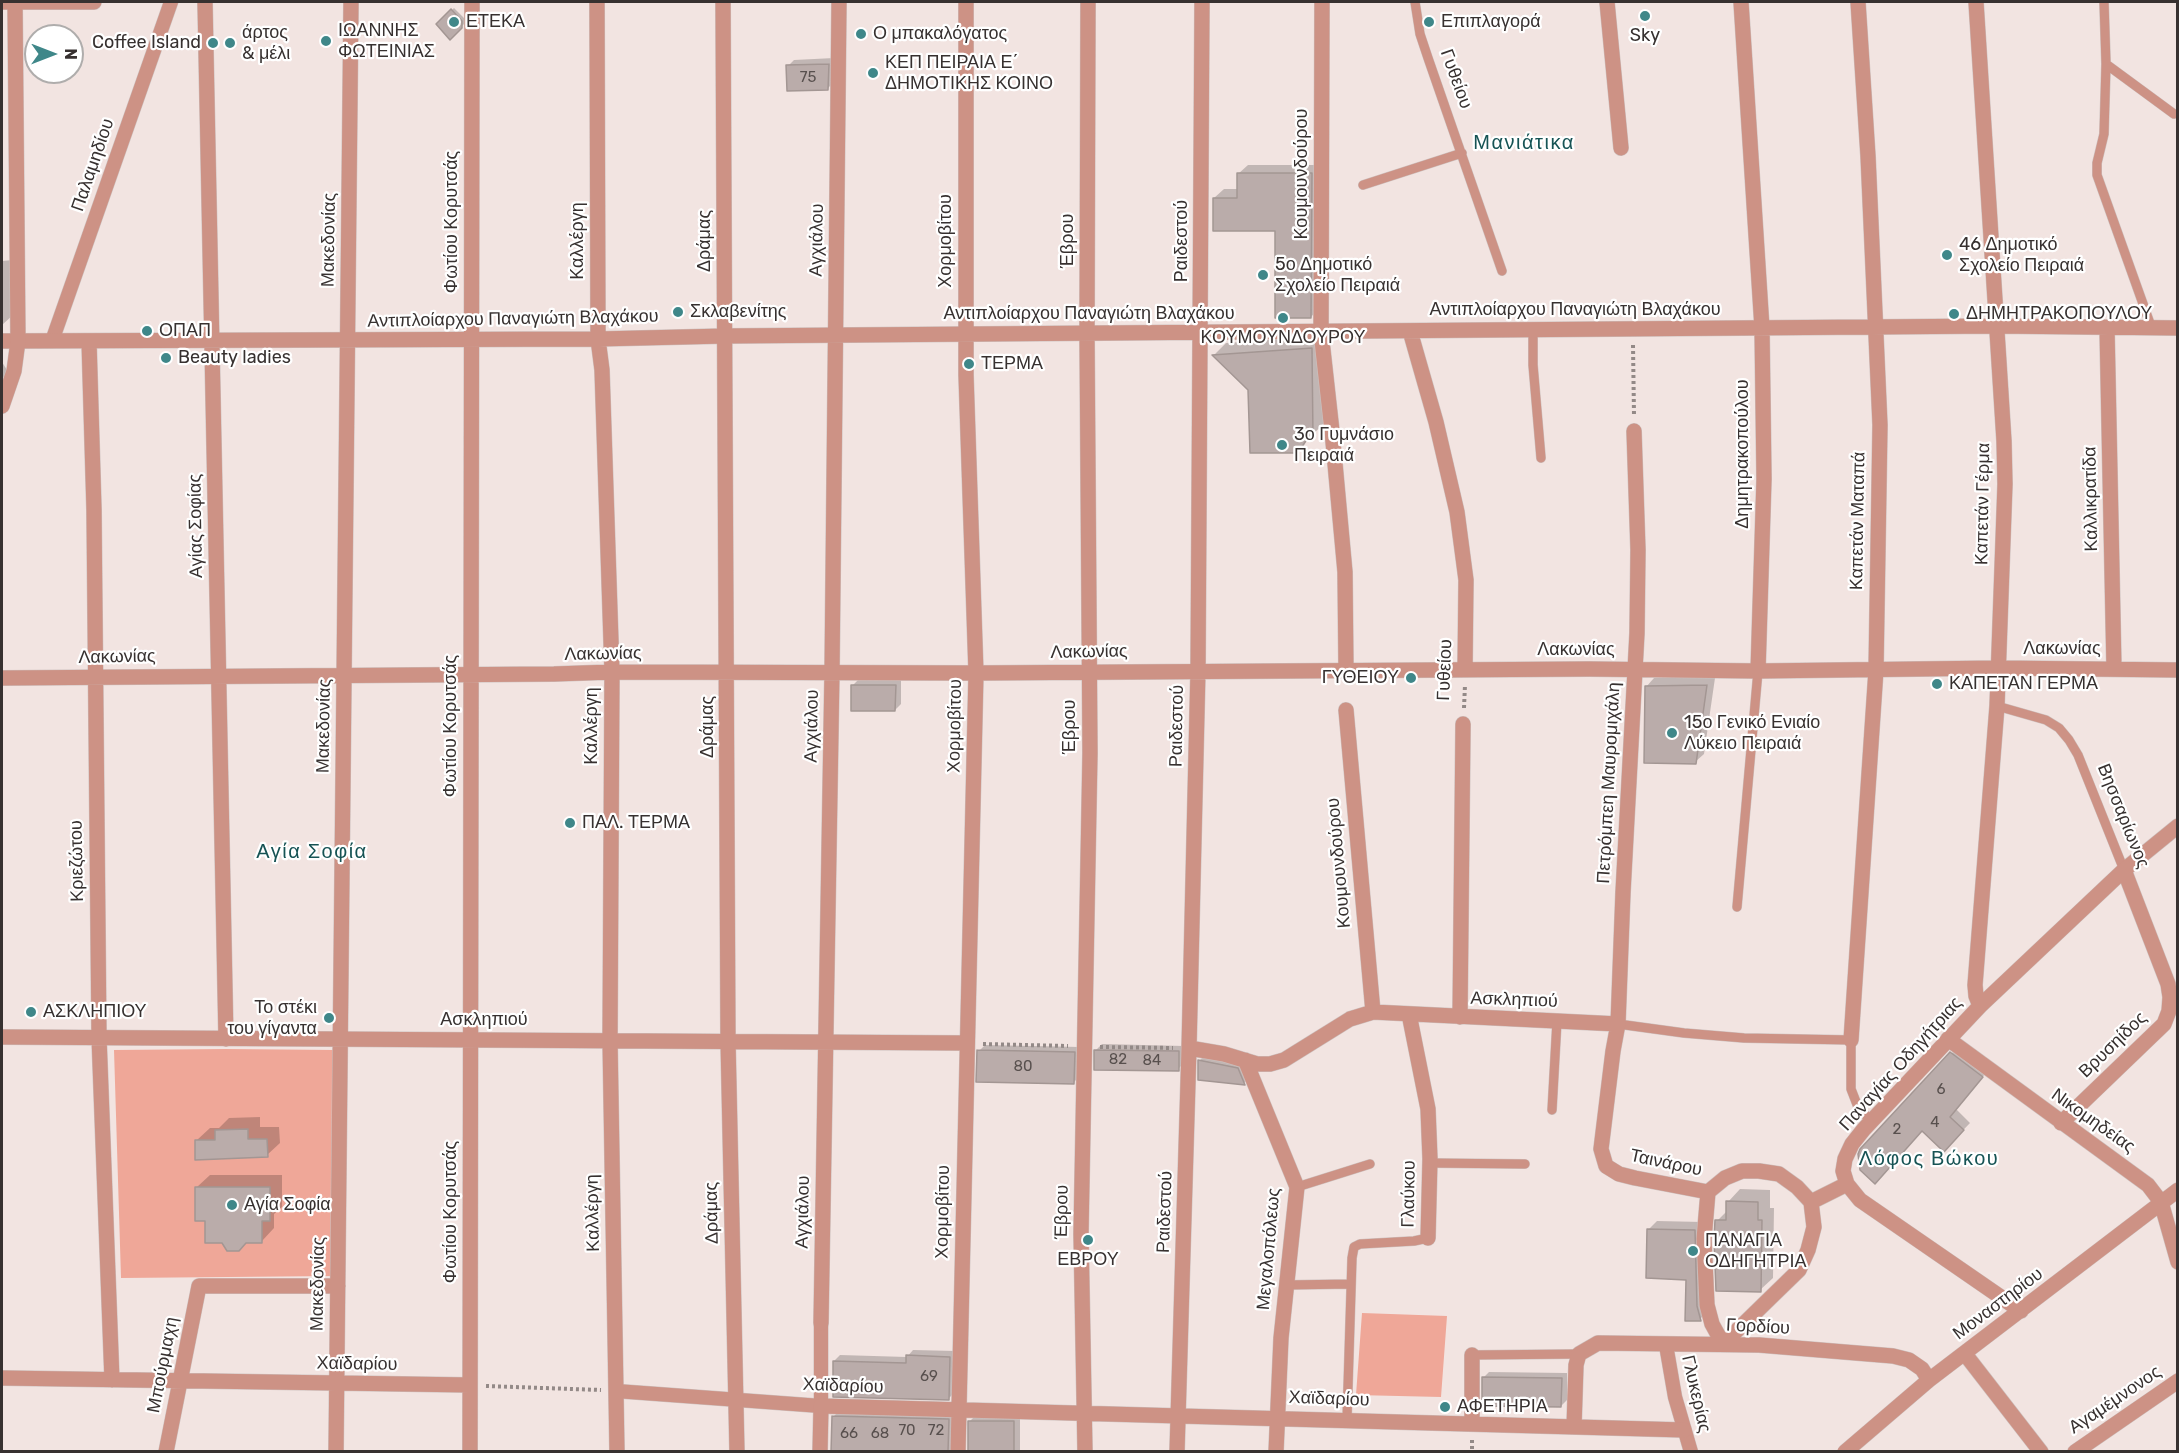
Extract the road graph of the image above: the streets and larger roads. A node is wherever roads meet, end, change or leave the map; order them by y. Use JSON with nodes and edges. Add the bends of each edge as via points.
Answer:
{"nodes":[{"id":1,"x":2,"y":2,"type":"edge"},
{"id":2,"x":15,"y":2,"type":"edge"},
{"id":3,"x":94,"y":2,"type":"edge"},
{"id":4,"x":171,"y":2,"type":"edge"},
{"id":5,"x":205,"y":2,"type":"edge"},
{"id":6,"x":351,"y":2,"type":"edge"},
{"id":7,"x":472,"y":2,"type":"edge"},
{"id":8,"x":597,"y":2,"type":"edge"},
{"id":9,"x":723,"y":2,"type":"edge"},
{"id":10,"x":839,"y":2,"type":"edge"},
{"id":11,"x":966,"y":2,"type":"edge"},
{"id":12,"x":1088,"y":2,"type":"edge"},
{"id":13,"x":1202,"y":2,"type":"edge"},
{"id":14,"x":1322,"y":2,"type":"edge"},
{"id":15,"x":1607,"y":2,"type":"edge"},
{"id":16,"x":1741,"y":2,"type":"edge"},
{"id":17,"x":1858,"y":2,"type":"edge"},
{"id":18,"x":1976,"y":2,"type":"edge"},
{"id":19,"x":1621,"y":148,"type":"dead end"},
{"id":20,"x":1996,"y":326,"type":"junction"},
{"id":21,"x":1875,"y":327,"type":"junction"},
{"id":22,"x":1762,"y":328,"type":"junction"},
{"id":23,"x":2107,"y":328,"type":"junction"},
{"id":24,"x":2178,"y":328,"type":"edge"},
{"id":25,"x":1410,"y":331,"type":"junction"},
{"id":26,"x":1321,"y":332,"type":"junction"},
{"id":27,"x":1200,"y":333,"type":"junction"},
{"id":28,"x":1087,"y":334,"type":"junction"},
{"id":29,"x":966,"y":335,"type":"junction"},
{"id":30,"x":725,"y":336,"type":"junction"},
{"id":31,"x":836,"y":336,"type":"junction"},
{"id":32,"x":472,"y":339,"type":"junction"},
{"id":33,"x":598,"y":339,"type":"junction"},
{"id":34,"x":212,"y":340,"type":"junction"},
{"id":35,"x":348,"y":340,"type":"junction"},
{"id":36,"x":2,"y":341,"type":"edge"},
{"id":37,"x":18,"y":341,"type":"junction"},
{"id":38,"x":52,"y":341,"type":"junction"},
{"id":39,"x":90,"y":341,"type":"junction"},
{"id":40,"x":2,"y":406,"type":"edge"},
{"id":41,"x":1634,"y":431,"type":"road end"},
{"id":42,"x":1998,"y":668,"type":"junction"},
{"id":43,"x":2114,"y":669,"type":"junction"},
{"id":44,"x":1198,"y":670,"type":"junction"},
{"id":45,"x":1346,"y":670,"type":"junction"},
{"id":46,"x":1466,"y":670,"type":"junction"},
{"id":47,"x":1635,"y":670,"type":"junction"},
{"id":48,"x":1876,"y":670,"type":"junction"},
{"id":49,"x":2178,"y":670,"type":"edge"},
{"id":50,"x":1090,"y":671,"type":"junction"},
{"id":51,"x":1758,"y":671,"type":"junction"},
{"id":52,"x":612,"y":672,"type":"junction"},
{"id":53,"x":728,"y":672,"type":"junction"},
{"id":54,"x":832,"y":672,"type":"junction"},
{"id":55,"x":976,"y":673,"type":"junction"},
{"id":56,"x":471,"y":674,"type":"junction"},
{"id":57,"x":344,"y":675,"type":"junction"},
{"id":58,"x":219,"y":676,"type":"junction"},
{"id":59,"x":94,"y":677,"type":"junction"},
{"id":60,"x":2,"y":678,"type":"edge"},
{"id":61,"x":1346,"y":710,"type":"dead end"},
{"id":62,"x":1463,"y":724,"type":"road end"},
{"id":63,"x":2178,"y":826,"type":"edge"},
{"id":64,"x":2124,"y":870,"type":"junction"},
{"id":65,"x":2168,"y":984,"type":"joint"},
{"id":66,"x":1980,"y":1006,"type":"junction"},
{"id":67,"x":1373,"y":1012,"type":"junction"},
{"id":68,"x":1409,"y":1014,"type":"junction"},
{"id":69,"x":1460,"y":1017,"type":"junction"},
{"id":70,"x":1618,"y":1023,"type":"junction"},
{"id":71,"x":2,"y":1037,"type":"edge"},
{"id":72,"x":99,"y":1037,"type":"junction"},
{"id":73,"x":470,"y":1039,"type":"junction"},
{"id":74,"x":1948,"y":1039,"type":"junction"},
{"id":75,"x":340,"y":1040,"type":"junction"},
{"id":76,"x":610,"y":1040,"type":"junction"},
{"id":77,"x":1851,"y":1040,"type":"road end"},
{"id":78,"x":728,"y":1041,"type":"junction"},
{"id":79,"x":825,"y":1042,"type":"junction"},
{"id":80,"x":966,"y":1043,"type":"junction"},
{"id":81,"x":226,"y":1044,"type":"junction"},
{"id":82,"x":1189,"y":1048,"type":"junction"},
{"id":83,"x":1245,"y":1060,"type":"junction"},
{"id":84,"x":2061,"y":1123,"type":"junction"},
{"id":85,"x":1606,"y":1166,"type":"joint"},
{"id":86,"x":1847,"y":1184,"type":"junction"},
{"id":87,"x":2178,"y":1190,"type":"edge"},
{"id":88,"x":1708,"y":1192,"type":"junction"},
{"id":89,"x":1811,"y":1202,"type":"junction"},
{"id":90,"x":2161,"y":1202,"type":"junction"},
{"id":91,"x":1428,"y":1238,"type":"road end"},
{"id":92,"x":2178,"y":1262,"type":"edge"},
{"id":93,"x":338,"y":1286,"type":"junction"},
{"id":94,"x":2021,"y":1311,"type":"junction"},
{"id":95,"x":821,"y":1323,"type":"joint"},
{"id":96,"x":1724,"y":1344,"type":"junction"},
{"id":97,"x":1666,"y":1345,"type":"junction"},
{"id":98,"x":1965,"y":1354,"type":"junction"},
{"id":99,"x":1472,"y":1355,"type":"road end"},
{"id":100,"x":2,"y":1378,"type":"edge"},
{"id":101,"x":111,"y":1380,"type":"junction"},
{"id":102,"x":1929,"y":1380,"type":"junction"},
{"id":103,"x":179,"y":1381,"type":"junction"},
{"id":104,"x":2178,"y":1381,"type":"edge"},
{"id":105,"x":337,"y":1383,"type":"junction"},
{"id":106,"x":470,"y":1385,"type":"junction"},
{"id":107,"x":616,"y":1391,"type":"junction"},
{"id":108,"x":735,"y":1399,"type":"junction"},
{"id":109,"x":821,"y":1406,"type":"junction"},
{"id":110,"x":957,"y":1409,"type":"junction"},
{"id":111,"x":1086,"y":1412,"type":"junction"},
{"id":112,"x":1178,"y":1415,"type":"junction"},
{"id":113,"x":1277,"y":1418,"type":"junction"},
{"id":114,"x":1472,"y":1424,"type":"junction"},
{"id":115,"x":1575,"y":1428,"type":"junction"},
{"id":116,"x":1683,"y":1430,"type":"junction"},
{"id":117,"x":166,"y":1452,"type":"edge"},
{"id":118,"x":336,"y":1452,"type":"edge"},
{"id":119,"x":470,"y":1452,"type":"edge"},
{"id":120,"x":617,"y":1452,"type":"edge"},
{"id":121,"x":736,"y":1452,"type":"edge"},
{"id":122,"x":820,"y":1452,"type":"edge"},
{"id":123,"x":958,"y":1452,"type":"edge"},
{"id":124,"x":1085,"y":1452,"type":"edge"},
{"id":125,"x":1177,"y":1452,"type":"edge"},
{"id":126,"x":1276,"y":1452,"type":"edge"},
{"id":127,"x":1691,"y":1452,"type":"edge"},
{"id":128,"x":1845,"y":1452,"type":"edge"},
{"id":129,"x":2042,"y":1452,"type":"edge"},
{"id":130,"x":2075,"y":1452,"type":"edge"}],
"edges":[{"from":1,"to":2,"type":"street"},
{"from":2,"to":3,"type":"street"},
{"from":2,"to":37,"type":"street"},
{"from":4,"to":38,"type":"street","name":"Παλαμηδίου"},
{"from":5,"to":34,"type":"street","name":"Αγίας Σοφίας"},
{"from":6,"to":35,"type":"street","name":"Μακεδονίας"},
{"from":7,"to":32,"type":"street","name":"Φωτίου Κορυτσάς"},
{"from":8,"to":33,"type":"street","name":"Καλλέργη"},
{"from":9,"to":30,"type":"street","name":"Δράμας"},
{"from":10,"to":31,"type":"street","name":"Αγχιάλου"},
{"from":11,"to":29,"type":"street","name":"Χορμοβίτου"},
{"from":12,"to":28,"type":"street","name":"Έβρου"},
{"from":13,"to":27,"type":"street","name":"Ραιδεστού"},
{"from":14,"to":26,"type":"street","name":"Κουμουνδούρου"},
{"from":15,"to":19,"type":"street"},
{"from":16,"to":22,"type":"street","name":"Δημητρακοπούλου"},
{"from":17,"to":21,"type":"street","name":"Καπετάν Ματαπά"},
{"from":18,"to":20,"type":"street","name":"Καπετάν Γέρμα"},
{"from":20,"to":21,"type":"street","name":"Αντιπλοίαρχου Παναγιώτη Βλαχάκου"},
{"from":20,"to":23,"type":"street","name":"Αντιπλοίαρχου Παναγιώτη Βλαχάκου"},
{"from":20,"to":42,"type":"street","name":"Καπετάν Γέρμα","via":[[2005,484]]},
{"from":21,"to":22,"type":"street","name":"Αντιπλοίαρχου Παναγιώτη Βλαχάκου"},
{"from":21,"to":48,"type":"street","name":"Καπετάν Ματαπά","via":[[1880,425]]},
{"from":22,"to":25,"type":"street","name":"Αντιπλοίαρχου Παναγιώτη Βλαχάκου"},
{"from":22,"to":51,"type":"street","name":"Δημητρακοπούλου","via":[[1764,478]]},
{"from":23,"to":24,"type":"street","name":"Αντιπλοίαρχου Παναγιώτη Βλαχάκου"},
{"from":23,"to":43,"type":"street","name":"Καλλικρατίδα"},
{"from":25,"to":26,"type":"street","name":"Αντιπλοίαρχου Παναγιώτη Βλαχάκου"},
{"from":25,"to":46,"type":"street","name":"Γυθείου","via":[[1457,512],[1466,580]]},
{"from":26,"to":27,"type":"street","name":"Αντιπλοίαρχου Παναγιώτη Βλαχάκου"},
{"from":26,"to":45,"type":"street","name":"Κουμουνδούρου","via":[[1345,572]]},
{"from":27,"to":28,"type":"street","name":"Αντιπλοίαρχου Παναγιώτη Βλαχάκου"},
{"from":27,"to":44,"type":"street","name":"Ραιδεστού"},
{"from":28,"to":29,"type":"street","name":"Αντιπλοίαρχου Παναγιώτη Βλαχάκου"},
{"from":28,"to":50,"type":"street","name":"Έβρου"},
{"from":29,"to":31,"type":"street","name":"Αντιπλοίαρχου Παναγιώτη Βλαχάκου"},
{"from":29,"to":55,"type":"street","name":"Χορμοβίτου"},
{"from":30,"to":31,"type":"street","name":"Αντιπλοίαρχου Παναγιώτη Βλαχάκου"},
{"from":30,"to":33,"type":"street","name":"Αντιπλοίαρχου Παναγιώτη Βλαχάκου"},
{"from":30,"to":53,"type":"street","name":"Δράμας"},
{"from":31,"to":54,"type":"street","name":"Αγχιάλου"},
{"from":32,"to":33,"type":"street","name":"Αντιπλοίαρχου Παναγιώτη Βλαχάκου"},
{"from":32,"to":35,"type":"street","name":"Αντιπλοίαρχου Παναγιώτη Βλαχάκου"},
{"from":32,"to":56,"type":"street","name":"Φωτίου Κορυτσάς"},
{"from":33,"to":52,"type":"street","name":"Καλλέργη"},
{"from":34,"to":35,"type":"street","name":"Αντιπλοίαρχου Παναγιώτη Βλαχάκου"},
{"from":34,"to":39,"type":"street","name":"Αντιπλοίαρχου Παναγιώτη Βλαχάκου"},
{"from":34,"to":58,"type":"street","name":"Αγίας Σοφίας"},
{"from":35,"to":57,"type":"street","name":"Μακεδονίας"},
{"from":36,"to":37,"type":"street","name":"Αντιπλοίαρχου Παναγιώτη Βλαχάκου"},
{"from":37,"to":38,"type":"street","name":"Αντιπλοίαρχου Παναγιώτη Βλαχάκου"},
{"from":37,"to":40,"type":"street","via":[[14,371]]},
{"from":38,"to":39,"type":"street","name":"Αντιπλοίαρχου Παναγιώτη Βλαχάκου"},
{"from":39,"to":59,"type":"street","name":"Κριεζώτου"},
{"from":41,"to":47,"type":"street","name":"Πετρόμπεη Μαυρομιχάλη","via":[[1638,597]]},
{"from":42,"to":43,"type":"street","name":"Λακωνίας"},
{"from":42,"to":48,"type":"street","name":"Λακωνίας"},
{"from":42,"to":66,"type":"street","name":"Καπετάν Γέρμα","via":[[1975,985]]},
{"from":43,"to":49,"type":"street","name":"Λακωνίας"},
{"from":44,"to":45,"type":"street","name":"Λακωνίας"},
{"from":44,"to":50,"type":"street","name":"Λακωνίας"},
{"from":44,"to":82,"type":"street","name":"Ραιδεστού"},
{"from":45,"to":46,"type":"street","name":"Λακωνίας"},
{"from":46,"to":47,"type":"street","name":"Λακωνίας"},
{"from":47,"to":51,"type":"street","name":"Λακωνίας"},
{"from":47,"to":70,"type":"street","name":"Πετρόμπεη Μαυρομιχάλη"},
{"from":48,"to":51,"type":"street","name":"Λακωνίας"},
{"from":48,"to":77,"type":"street","name":"Καπετάν Ματαπά"},
{"from":50,"to":55,"type":"street","name":"Λακωνίας"},
{"from":50,"to":111,"type":"street","name":"Έβρου","via":[[1080,1234]]},
{"from":52,"to":53,"type":"street","name":"Λακωνίας"},
{"from":52,"to":56,"type":"street","name":"Λακωνίας"},
{"from":52,"to":76,"type":"street","name":"Καλλέργη"},
{"from":53,"to":54,"type":"street","name":"Λακωνίας"},
{"from":53,"to":78,"type":"street","name":"Δράμας"},
{"from":54,"to":55,"type":"street","name":"Λακωνίας"},
{"from":54,"to":79,"type":"street","name":"Αγχιάλου"},
{"from":55,"to":80,"type":"street","name":"Χορμοβίτου"},
{"from":56,"to":57,"type":"street","name":"Λακωνίας"},
{"from":56,"to":73,"type":"street","name":"Φωτίου Κορυτσάς"},
{"from":57,"to":58,"type":"street","name":"Λακωνίας"},
{"from":57,"to":75,"type":"street","name":"Μακεδονίας"},
{"from":58,"to":59,"type":"street","name":"Λακωνίας"},
{"from":58,"to":81,"type":"street","name":"Αγίας Σοφίας"},
{"from":59,"to":60,"type":"street","name":"Λακωνίας"},
{"from":59,"to":72,"type":"street","name":"Κριεζώτου"},
{"from":61,"to":67,"type":"street","name":"Κουμουνδούρου"},
{"from":62,"to":69,"type":"street","name":"Γυθείου"},
{"from":63,"to":64,"type":"street","name":"Παναγίας Οδηγήτριας"},
{"from":64,"to":65,"type":"street","name":"Βησσαρίωνος"},
{"from":64,"to":66,"type":"street","name":"Παναγίας Οδηγήτριας"},
{"from":65,"to":84,"type":"street","name":"Βρυσηίδος","via":[[2169,1011],[2164,1024]]},
{"from":66,"to":74,"type":"street","name":"Παναγίας Οδηγήτριας"},
{"from":67,"to":68,"type":"street","name":"Ασκληπιού"},
{"from":67,"to":83,"type":"street","name":"Ασκληπιού","via":[[1350,1019],[1284,1060],[1270,1064]]},
{"from":68,"to":69,"type":"street","name":"Ασκληπιού"},
{"from":68,"to":91,"type":"street","name":"Γλαύκου","via":[[1428,1109]]},
{"from":69,"to":70,"type":"street","name":"Ασκληπιού"},
{"from":70,"to":85,"type":"street","name":"Πετρόμπεη Μαυρομιχάλη","via":[[1601,1149]]},
{"from":71,"to":72,"type":"street","name":"Ασκληπιού"},
{"from":72,"to":81,"type":"street","name":"Ασκληπιού"},
{"from":72,"to":101,"type":"street","name":"Κριεζώτου"},
{"from":73,"to":75,"type":"street","name":"Ασκληπιού"},
{"from":73,"to":76,"type":"street","name":"Ασκληπιού"},
{"from":73,"to":106,"type":"street","name":"Φωτίου Κορυτσάς"},
{"from":74,"to":84,"type":"street","name":"Νικομηδείας"},
{"from":74,"to":86,"type":"street","name":"Παναγίας Οδηγήτριας","via":[[1852,1144],[1843,1172]]},
{"from":75,"to":81,"type":"street","name":"Ασκληπιού"},
{"from":75,"to":93,"type":"street","name":"Μακεδονίας"},
{"from":76,"to":78,"type":"street","name":"Ασκληπιού"},
{"from":76,"to":107,"type":"street","name":"Καλλέργη"},
{"from":78,"to":79,"type":"street","name":"Ασκληπιού"},
{"from":78,"to":108,"type":"street","name":"Δράμας"},
{"from":79,"to":80,"type":"street","name":"Ασκληπιού"},
{"from":79,"to":95,"type":"street","name":"Αγχιάλου"},
{"from":80,"to":110,"type":"street","name":"Χορμοβίτου"},
{"from":82,"to":83,"type":"street","name":"Ασκληπιού"},
{"from":82,"to":112,"type":"street","name":"Ραιδεστού"},
{"from":83,"to":113,"type":"street","name":"Μεγαλοπόλεως","via":[[1297,1187]]},
{"from":84,"to":90,"type":"street","name":"Νικομηδείας","via":[[2140,1177]]},
{"from":85,"to":88,"type":"street","name":"Ταινάρου","via":[[1618,1174]]},
{"from":86,"to":89,"type":"street"},
{"from":86,"to":94,"type":"street","via":[[1860,1200]]},
{"from":87,"to":90,"type":"street","name":"Μοναστηρίου"},
{"from":88,"to":89,"type":"street","name":"Ταινάρου","via":[[1742,1171],[1759,1172],[1779,1174]]},
{"from":88,"to":96,"type":"street","via":[[1704,1239],[1707,1305],[1712,1324]]},
{"from":89,"to":96,"type":"street","via":[[1814,1227],[1799,1270]]},
{"from":90,"to":92,"type":"street","name":"Νικομηδείας"},
{"from":90,"to":94,"type":"street","name":"Μοναστηρίου"},
{"from":93,"to":103,"type":"street","name":"Μπούρμαχη","via":[[198,1286]]},
{"from":93,"to":105,"type":"street","name":"Μακεδονίας"},
{"from":94,"to":98,"type":"street","name":"Μοναστηρίου"},
{"from":95,"to":109,"type":"street","name":"Αγχιάλου"},
{"from":96,"to":97,"type":"street","name":"Γορδίου"},
{"from":96,"to":102,"type":"street","name":"Γορδίου","via":[[1893,1356],[1922,1368]]},
{"from":97,"to":115,"type":"street","name":"Γορδίου","via":[[1598,1343],[1579,1354]]},
{"from":97,"to":116,"type":"street","name":"Γλυκερίας"},
{"from":98,"to":102,"type":"street","name":"Μοναστηρίου"},
{"from":98,"to":129,"type":"street"},
{"from":99,"to":114,"type":"street"},
{"from":100,"to":101,"type":"street","name":"Χαϊδαρίου"},
{"from":101,"to":103,"type":"street","name":"Χαϊδαρίου"},
{"from":102,"to":128,"type":"street","name":"Μοναστηρίου"},
{"from":103,"to":105,"type":"street","name":"Χαϊδαρίου"},
{"from":103,"to":117,"type":"street","name":"Μπούρμαχη"},
{"from":104,"to":130,"type":"street","name":"Αγαμέμνονος"},
{"from":105,"to":106,"type":"street","name":"Χαϊδαρίου"},
{"from":105,"to":118,"type":"street","name":"Μακεδονίας"},
{"from":106,"to":119,"type":"street","name":"Φωτίου Κορυτσάς"},
{"from":107,"to":108,"type":"street","name":"Χαϊδαρίου"},
{"from":107,"to":120,"type":"street","name":"Καλλέργη"},
{"from":108,"to":109,"type":"street","name":"Χαϊδαρίου"},
{"from":108,"to":121,"type":"street","name":"Δράμας"},
{"from":109,"to":110,"type":"street","name":"Χαϊδαρίου"},
{"from":109,"to":122,"type":"street","name":"Αγχιάλου"},
{"from":110,"to":111,"type":"street","name":"Χαϊδαρίου"},
{"from":110,"to":123,"type":"street","name":"Χορμοβίτου"},
{"from":111,"to":112,"type":"street","name":"Χαϊδαρίου"},
{"from":111,"to":124,"type":"street","name":"Έβρου"},
{"from":112,"to":113,"type":"street","name":"Χαϊδαρίου"},
{"from":112,"to":125,"type":"street","name":"Ραιδεστού"},
{"from":113,"to":114,"type":"street","name":"Χαϊδαρίου"},
{"from":113,"to":126,"type":"street","name":"Μεγαλοπόλεως"},
{"from":114,"to":115,"type":"street","name":"Χαϊδαρίου"},
{"from":115,"to":116,"type":"street","name":"Χαϊδαρίου"},
{"from":116,"to":127,"type":"street","name":"Γλυκερίας"}]}
